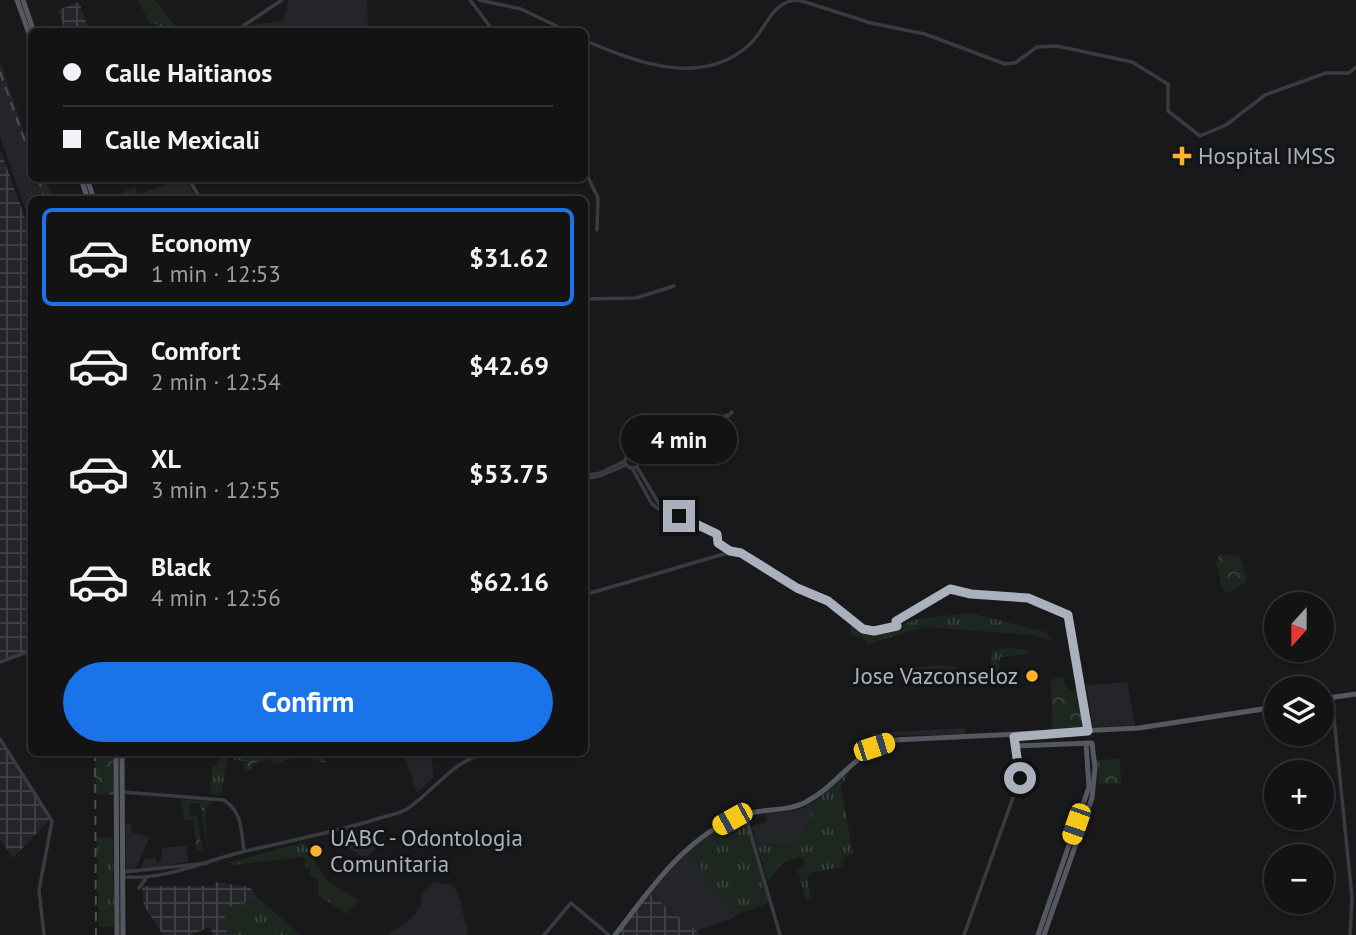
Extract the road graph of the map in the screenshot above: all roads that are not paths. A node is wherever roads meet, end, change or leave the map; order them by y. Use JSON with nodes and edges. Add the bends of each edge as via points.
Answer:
{"nodes":[{"id":1,"x":17,"y":0,"type":"edge"},
{"id":2,"x":23,"y":0,"type":"edge"},
{"id":3,"x":282,"y":0,"type":"edge"},
{"id":4,"x":470,"y":0,"type":"edge"},
{"id":5,"x":478,"y":0,"type":"edge"},
{"id":6,"x":33,"y":28,"type":"edge"},
{"id":7,"x":240,"y":28,"type":"edge"},
{"id":8,"x":491,"y":28,"type":"edge"},
{"id":9,"x":561,"y":28,"type":"edge"},
{"id":10,"x":28,"y":31,"type":"edge"},
{"id":11,"x":588,"y":41,"type":"edge"},
{"id":12,"x":1356,"y":67,"type":"edge"},
{"id":13,"x":588,"y":177,"type":"edge"},
{"id":14,"x":597,"y":230,"type":"dead end"},
{"id":15,"x":674,"y":286,"type":"dead end"},
{"id":16,"x":588,"y":299,"type":"edge"},
{"id":17,"x":730,"y":414,"type":"dead end"},
{"id":18,"x":637,"y":458,"type":"junction"},
{"id":19,"x":626,"y":463,"type":"junction"},
{"id":20,"x":635,"y":468,"type":"junction"},
{"id":21,"x":588,"y":476,"type":"edge"},
{"id":22,"x":682,"y":527,"type":"dead end"},
{"id":23,"x":732,"y":551,"type":"junction"},
{"id":24,"x":588,"y":594,"type":"edge"},
{"id":25,"x":28,"y":652,"type":"edge"},
{"id":26,"x":0,"y":662,"type":"edge"},
{"id":27,"x":1356,"y":694,"type":"edge"},
{"id":28,"x":1334,"y":698,"type":"edge"},
{"id":29,"x":1264,"y":709,"type":"edge"},
{"id":30,"x":1334,"y":718,"type":"edge"},
{"id":31,"x":1088,"y":731,"type":"junction"},
{"id":32,"x":1014,"y":737,"type":"junction"},
{"id":33,"x":0,"y":739,"type":"edge"},
{"id":34,"x":1089,"y":743,"type":"junction"},
{"id":35,"x":1016,"y":746,"type":"junction"},
{"id":36,"x":116,"y":756,"type":"edge"},
{"id":37,"x":122,"y":756,"type":"edge"},
{"id":38,"x":477,"y":756,"type":"edge"},
{"id":39,"x":123,"y":792,"type":"junction"},
{"id":40,"x":745,"y":814,"type":"junction"},
{"id":41,"x":244,"y":851,"type":"junction"},
{"id":42,"x":208,"y":863,"type":"junction"},
{"id":43,"x":123,"y":875,"type":"junction"},
{"id":44,"x":147,"y":876,"type":"junction"},
{"id":45,"x":139,"y":888,"type":"dead end"},
{"id":46,"x":44,"y":935,"type":"edge"},
{"id":47,"x":117,"y":935,"type":"edge"},
{"id":48,"x":123,"y":935,"type":"edge"},
{"id":49,"x":544,"y":935,"type":"edge"},
{"id":50,"x":609,"y":935,"type":"edge"},
{"id":51,"x":615,"y":935,"type":"edge"},
{"id":52,"x":780,"y":935,"type":"edge"},
{"id":53,"x":964,"y":935,"type":"edge"},
{"id":54,"x":1038,"y":935,"type":"edge"},
{"id":55,"x":1044,"y":935,"type":"edge"},
{"id":56,"x":1350,"y":935,"type":"edge"}],
"edges":[{"from":1,"to":10,"type":"main road"},
{"from":2,"to":6,"type":"main road"},
{"from":3,"to":7,"type":"street"},
{"from":4,"to":8,"type":"street"},
{"from":5,"to":9,"type":"street","via":[[521,9]]},
{"from":11,"to":12,"type":"street","via":[[647,62],[694,70],[750,45],[782,2],[806,1],[871,23],[925,34],[1005,64],[1046,45],[1132,62],[1168,83],[1168,111],[1196,136],[1219,128],[1265,95]]},
{"from":13,"to":14,"type":"street","via":[[598,198]]},
{"from":15,"to":16,"type":"street","via":[[636,298]]},
{"from":17,"to":18,"type":"street"},
{"from":18,"to":19,"type":"street","via":[[628,453]]},
{"from":18,"to":20,"type":"street"},
{"from":19,"to":20,"type":"street"},
{"from":19,"to":21,"type":"street"},
{"from":20,"to":22,"type":"street","via":[[655,507]]},
{"from":20,"to":23,"type":"street","via":[[659,504],[717,534],[718,543]]},
{"from":23,"to":24,"type":"street"},
{"from":23,"to":31,"type":"street","via":[[828,601],[863,629],[874,631],[896,623],[950,589],[1028,598],[1068,615]]},
{"from":25,"to":26,"type":"street"},
{"from":27,"to":28,"type":"main road"},
{"from":29,"to":31,"type":"main road","via":[[1139,729]]},
{"from":30,"to":56,"type":"street","via":[[1352,898]]},
{"from":31,"to":32,"type":"main road"},
{"from":32,"to":35,"type":"main road"},
{"from":32,"to":40,"type":"main road","via":[[894,740],[864,754],[804,803]]},
{"from":33,"to":46,"type":"street","via":[[52,821],[39,890]]},
{"from":34,"to":35,"type":"main road"},
{"from":34,"to":54,"type":"main road","via":[[1089,787]]},
{"from":34,"to":55,"type":"main road","via":[[1095,768],[1092,798]]},
{"from":35,"to":53,"type":"street","via":[[1020,778]]},
{"from":36,"to":47,"type":"main road"},
{"from":37,"to":39,"type":"main road"},
{"from":38,"to":41,"type":"street","via":[[446,773],[406,810]]},
{"from":39,"to":41,"type":"street","via":[[224,800],[240,819]]},
{"from":39,"to":43,"type":"main road"},
{"from":40,"to":51,"type":"main road","via":[[689,847]]},
{"from":40,"to":52,"type":"street"},
{"from":41,"to":42,"type":"street"},
{"from":42,"to":43,"type":"street"},
{"from":42,"to":44,"type":"street"},
{"from":43,"to":44,"type":"street"},
{"from":43,"to":48,"type":"main road"},
{"from":44,"to":45,"type":"street"},
{"from":49,"to":50,"type":"street","via":[[571,902]]}]}
